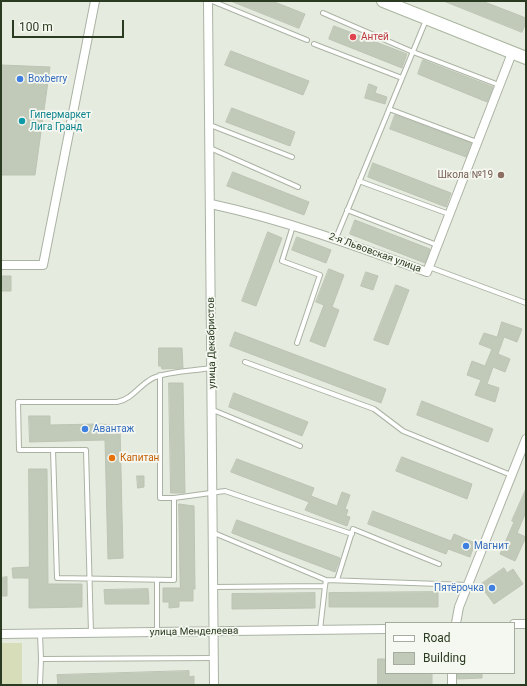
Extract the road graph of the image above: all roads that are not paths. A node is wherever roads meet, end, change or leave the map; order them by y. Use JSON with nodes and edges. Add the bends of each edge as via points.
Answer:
{"nodes":[{"id":1,"x":95,"y":1,"type":"edge"},
{"id":2,"x":208,"y":1,"type":"edge"},
{"id":3,"x":212,"y":1,"type":"edge"},
{"id":4,"x":383,"y":1,"type":"edge"},
{"id":5,"x":323,"y":13,"type":"dead end"},
{"id":6,"x":427,"y":19,"type":"junction"},
{"id":7,"x":306,"y":40,"type":"dead end"},
{"id":8,"x":314,"y":44,"type":"dead end"},
{"id":9,"x":413,"y":52,"type":"junction"},
{"id":10,"x":512,"y":53,"type":"junction"},
{"id":11,"x":526,"y":58,"type":"edge"},
{"id":12,"x":402,"y":78,"type":"junction"},
{"id":13,"x":499,"y":85,"type":"junction"},
{"id":14,"x":389,"y":109,"type":"junction"},
{"id":15,"x":210,"y":125,"type":"junction"},
{"id":16,"x":477,"y":142,"type":"junction"},
{"id":17,"x":210,"y":148,"type":"junction"},
{"id":18,"x":292,"y":157,"type":"dead end"},
{"id":19,"x":359,"y":181,"type":"junction"},
{"id":20,"x":298,"y":187,"type":"dead end"},
{"id":21,"x":211,"y":204,"type":"junction"},
{"id":22,"x":347,"y":210,"type":"junction"},
{"id":23,"x":450,"y":214,"type":"junction"},
{"id":24,"x":293,"y":226,"type":"junction"},
{"id":25,"x":336,"y":238,"type":"junction"},
{"id":26,"x":438,"y":245,"type":"junction"},
{"id":27,"x":1,"y":264,"type":"edge"},
{"id":28,"x":429,"y":268,"type":"junction"},
{"id":29,"x":526,"y":303,"type":"edge"},
{"id":30,"x":297,"y":343,"type":"dead end"},
{"id":31,"x":245,"y":362,"type":"dead end"},
{"id":32,"x":212,"y":368,"type":"junction"},
{"id":33,"x":160,"y":376,"type":"junction"},
{"id":34,"x":213,"y":410,"type":"junction"},
{"id":35,"x":526,"y":439,"type":"edge"},
{"id":36,"x":300,"y":446,"type":"dead end"},
{"id":37,"x":53,"y":450,"type":"junction"},
{"id":38,"x":511,"y":475,"type":"junction"},
{"id":39,"x":212,"y":494,"type":"junction"},
{"id":40,"x":174,"y":498,"type":"junction"},
{"id":41,"x":214,"y":534,"type":"junction"},
{"id":42,"x":352,"y":534,"type":"junction"},
{"id":43,"x":439,"y":564,"type":"dead end"},
{"id":44,"x":90,"y":580,"type":"junction"},
{"id":45,"x":158,"y":580,"type":"junction"},
{"id":46,"x":326,"y":580,"type":"junction"},
{"id":47,"x":337,"y":580,"type":"junction"},
{"id":48,"x":468,"y":584,"type":"junction"},
{"id":49,"x":325,"y":586,"type":"junction"},
{"id":50,"x":214,"y":587,"type":"junction"},
{"id":51,"x":456,"y":622,"type":"edge"},
{"id":52,"x":515,"y":624,"type":"edge"},
{"id":53,"x":526,"y":624,"type":"edge"},
{"id":54,"x":385,"y":629,"type":"edge"},
{"id":55,"x":320,"y":630,"type":"junction"},
{"id":56,"x":157,"y":632,"type":"junction"},
{"id":57,"x":215,"y":632,"type":"junction"},
{"id":58,"x":40,"y":633,"type":"junction"},
{"id":59,"x":91,"y":633,"type":"junction"},
{"id":60,"x":1,"y":634,"type":"edge"},
{"id":61,"x":214,"y":658,"type":"junction"},
{"id":62,"x":42,"y":659,"type":"junction"},
{"id":63,"x":452,"y":674,"type":"edge"},
{"id":64,"x":40,"y":685,"type":"edge"},
{"id":65,"x":214,"y":685,"type":"edge"},
{"id":66,"x":452,"y":685,"type":"edge"}],
"edges":[{"from":1,"to":27,"type":"street","via":[[43,264]]},
{"from":2,"to":15,"type":"street","name":"улица Декабристов"},
{"from":3,"to":7,"type":"lane"},
{"from":4,"to":6,"type":"main road"},
{"from":5,"to":9,"type":"lane"},
{"from":6,"to":9,"type":"lane"},
{"from":6,"to":10,"type":"main road"},
{"from":8,"to":12,"type":"lane"},
{"from":9,"to":12,"type":"lane"},
{"from":9,"to":13,"type":"lane"},
{"from":10,"to":11,"type":"main road"},
{"from":10,"to":13,"type":"street","name":"2-я Львовская улица"},
{"from":12,"to":14,"type":"lane"},
{"from":13,"to":16,"type":"street","name":"2-я Львовская улица"},
{"from":14,"to":16,"type":"lane"},
{"from":14,"to":19,"type":"lane"},
{"from":15,"to":17,"type":"street","name":"улица Декабристов"},
{"from":15,"to":18,"type":"lane"},
{"from":16,"to":23,"type":"street","name":"2-я Львовская улица"},
{"from":17,"to":20,"type":"lane"},
{"from":17,"to":21,"type":"street","name":"улица Декабристов"},
{"from":19,"to":22,"type":"lane"},
{"from":19,"to":23,"type":"lane"},
{"from":21,"to":24,"type":"street","name":"2-я Львовская улица"},
{"from":21,"to":32,"type":"street","name":"улица Декабристов"},
{"from":22,"to":25,"type":"lane"},
{"from":22,"to":26,"type":"lane"},
{"from":23,"to":26,"type":"street","name":"2-я Львовская улица"},
{"from":24,"to":25,"type":"street","name":"2-я Львовская улица"},
{"from":24,"to":30,"type":"lane","via":[[282,261],[320,275]]},
{"from":25,"to":28,"type":"street","name":"2-я Львовская улица","via":[[427,272]]},
{"from":26,"to":28,"type":"street","name":"2-я Львовская улица"},
{"from":28,"to":29,"type":"lane"},
{"from":31,"to":38,"type":"lane","via":[[374,409],[402,431]]},
{"from":32,"to":33,"type":"lane"},
{"from":32,"to":34,"type":"street","name":"улица Декабристов"},
{"from":33,"to":37,"type":"lane","via":[[151,379],[125,400],[117,402],[18,402],[19,450]]},
{"from":33,"to":40,"type":"lane","via":[[160,498]]},
{"from":34,"to":36,"type":"lane"},
{"from":34,"to":39,"type":"street","name":"улица Декабристов"},
{"from":35,"to":38,"type":"street"},
{"from":37,"to":44,"type":"lane","via":[[57,578]]},
{"from":37,"to":44,"type":"lane","via":[[86,450]]},
{"from":38,"to":48,"type":"street"},
{"from":39,"to":40,"type":"lane"},
{"from":39,"to":41,"type":"street","name":"улица Декабристов"},
{"from":39,"to":42,"type":"lane","via":[[225,491]]},
{"from":40,"to":45,"type":"lane","via":[[174,580]]},
{"from":41,"to":46,"type":"lane"},
{"from":41,"to":50,"type":"street","name":"улица Декабристов"},
{"from":42,"to":43,"type":"lane","via":[[353,529]]},
{"from":42,"to":47,"type":"lane"},
{"from":44,"to":45,"type":"lane"},
{"from":44,"to":59,"type":"lane"},
{"from":45,"to":56,"type":"lane"},
{"from":46,"to":47,"type":"lane"},
{"from":46,"to":49,"type":"lane"},
{"from":47,"to":48,"type":"lane"},
{"from":48,"to":51,"type":"street"},
{"from":49,"to":50,"type":"lane"},
{"from":49,"to":55,"type":"lane"},
{"from":50,"to":57,"type":"street","name":"улица Декабристов"},
{"from":52,"to":53,"type":"street"},
{"from":54,"to":55,"type":"street","name":"улица Менделеева"},
{"from":55,"to":57,"type":"street","name":"улица Менделеева"},
{"from":56,"to":57,"type":"street","name":"улица Менделеева"},
{"from":56,"to":59,"type":"street","name":"улица Менделеева"},
{"from":57,"to":61,"type":"street","name":"улица Декабристов"},
{"from":58,"to":59,"type":"street","name":"улица Менделеева"},
{"from":58,"to":60,"type":"street","name":"улица Менделеева"},
{"from":58,"to":62,"type":"lane"},
{"from":61,"to":62,"type":"lane"},
{"from":61,"to":65,"type":"street","name":"улица Декабристов"},
{"from":62,"to":64,"type":"lane"},
{"from":63,"to":66,"type":"street"}]}
